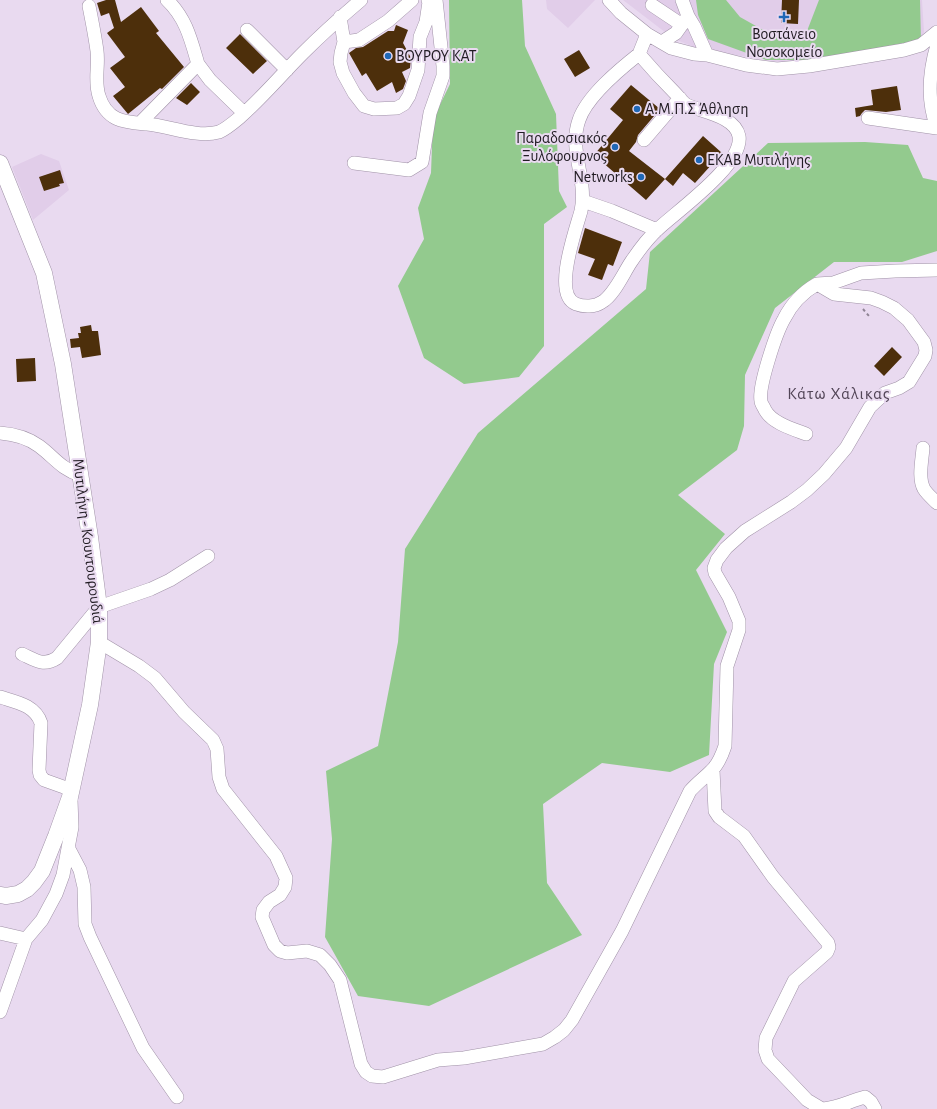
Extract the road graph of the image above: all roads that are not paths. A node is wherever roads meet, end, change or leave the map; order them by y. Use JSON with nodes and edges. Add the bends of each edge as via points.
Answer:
{"nodes":[{"id":1,"x":167,"y":0,"type":"edge"},
{"id":2,"x":361,"y":0,"type":"edge"},
{"id":3,"x":412,"y":0,"type":"edge"},
{"id":4,"x":428,"y":0,"type":"edge"},
{"id":5,"x":436,"y":0,"type":"edge"},
{"id":6,"x":608,"y":0,"type":"edge"},
{"id":7,"x":682,"y":0,"type":"edge"},
{"id":8,"x":652,"y":5,"type":"dead end"},
{"id":9,"x":89,"y":6,"type":"dead end"},
{"id":10,"x":340,"y":17,"type":"junction"},
{"id":11,"x":685,"y":20,"type":"junction"},
{"id":12,"x":247,"y":30,"type":"dead end"},
{"id":13,"x":937,"y":32,"type":"edge"},
{"id":14,"x":647,"y":34,"type":"junction"},
{"id":15,"x":344,"y":42,"type":"junction"},
{"id":16,"x":662,"y":42,"type":"junction"},
{"id":17,"x":937,"y":45,"type":"edge"},
{"id":18,"x":639,"y":54,"type":"junction"},
{"id":19,"x":707,"y":55,"type":"junction"},
{"id":20,"x":198,"y":64,"type":"junction"},
{"id":21,"x":287,"y":70,"type":"junction"},
{"id":22,"x":680,"y":98,"type":"junction"},
{"id":23,"x":244,"y":113,"type":"junction"},
{"id":24,"x":868,"y":118,"type":"dead end"},
{"id":25,"x":140,"y":123,"type":"junction"},
{"id":26,"x":937,"y":128,"type":"edge"},
{"id":27,"x":644,"y":140,"type":"dead end"},
{"id":28,"x":0,"y":163,"type":"edge"},
{"id":29,"x":354,"y":163,"type":"dead end"},
{"id":30,"x":583,"y":201,"type":"junction"},
{"id":31,"x":657,"y":230,"type":"junction"},
{"id":32,"x":937,"y":270,"type":"edge"},
{"id":33,"x":817,"y":284,"type":"junction"},
{"id":34,"x":0,"y":433,"type":"edge"},
{"id":35,"x":806,"y":434,"type":"dead end"},
{"id":36,"x":923,"y":448,"type":"dead end"},
{"id":37,"x":80,"y":475,"type":"junction"},
{"id":38,"x":937,"y":503,"type":"edge"},
{"id":39,"x":208,"y":556,"type":"dead end"},
{"id":40,"x":99,"y":607,"type":"junction"},
{"id":41,"x":99,"y":642,"type":"junction"},
{"id":42,"x":22,"y":654,"type":"dead end"},
{"id":43,"x":0,"y":697,"type":"edge"},
{"id":44,"x":712,"y":770,"type":"junction"},
{"id":45,"x":71,"y":794,"type":"junction"},
{"id":46,"x":68,"y":849,"type":"junction"},
{"id":47,"x":0,"y":895,"type":"edge"},
{"id":48,"x":0,"y":934,"type":"edge"},
{"id":49,"x":26,"y":939,"type":"junction"},
{"id":50,"x":0,"y":1012,"type":"edge"},
{"id":51,"x":177,"y":1097,"type":"dead end"},
{"id":52,"x":822,"y":1109,"type":"edge"},
{"id":53,"x":875,"y":1109,"type":"edge"}],
"edges":[{"from":1,"to":20,"type":"street","via":[[182,18],[190,34]]},
{"from":2,"to":10,"type":"street"},
{"from":3,"to":15,"type":"street","via":[[388,21],[359,40]]},
{"from":4,"to":15,"type":"street","via":[[426,22],[420,37],[418,70],[409,96],[404,104],[397,108],[374,109],[364,106],[343,73],[340,58]]},
{"from":5,"to":29,"type":"street","via":[[443,76],[430,113],[422,162],[409,170]]},
{"from":6,"to":14,"type":"street"},
{"from":7,"to":11,"type":"street"},
{"from":8,"to":11,"type":"street"},
{"from":9,"to":25,"type":"street","via":[[97,52],[99,96],[110,115],[122,122]]},
{"from":10,"to":15,"type":"street"},
{"from":10,"to":21,"type":"street"},
{"from":11,"to":16,"type":"street","via":[[673,35]]},
{"from":11,"to":19,"type":"street","via":[[694,26]]},
{"from":12,"to":21,"type":"street"},
{"from":13,"to":19,"type":"street","via":[[921,45],[904,50],[777,70]]},
{"from":14,"to":16,"type":"street"},
{"from":14,"to":18,"type":"street"},
{"from":16,"to":19,"type":"street","via":[[679,50]]},
{"from":17,"to":26,"type":"street","via":[[932,62],[930,98]]},
{"from":18,"to":22,"type":"street"},
{"from":18,"to":30,"type":"street","via":[[619,70],[592,99],[579,118],[575,142]]},
{"from":20,"to":23,"type":"street","via":[[210,80]]},
{"from":20,"to":25,"type":"street"},
{"from":21,"to":23,"type":"street"},
{"from":22,"to":27,"type":"street"},
{"from":22,"to":31,"type":"street","via":[[686,104],[718,116],[733,126],[739,135],[739,144],[737,152],[699,195]]},
{"from":23,"to":25,"type":"street","via":[[229,126],[207,134]]},
{"from":24,"to":26,"type":"street"},
{"from":28,"to":37,"type":"main road","name":"Μυτιλήνη - Κουντουρουδιά","via":[[44,273],[63,364]]},
{"from":30,"to":31,"type":"street"},
{"from":30,"to":31,"type":"street","via":[[567,260],[566,292],[570,301],[577,305],[590,306],[602,302],[611,294],[643,245]]},
{"from":32,"to":33,"type":"street","via":[[861,273],[833,283]]},
{"from":33,"to":35,"type":"street","via":[[807,290],[784,319],[762,388],[761,402],[772,419]]},
{"from":33,"to":44,"type":"street","via":[[834,294],[871,298],[894,308],[908,320],[924,342],[925,356],[909,382],[886,393],[870,407],[846,448],[808,490],[746,531],[726,548],[717,560],[715,573],[729,597],[739,621],[739,630],[727,666],[725,746]]},
{"from":34,"to":37,"type":"street","via":[[29,440],[40,446],[64,468]]},
{"from":36,"to":38,"type":"street","via":[[921,476],[924,490]]},
{"from":37,"to":40,"type":"main road","name":"Μυτιλήνη - Κουντουρουδιά"},
{"from":39,"to":40,"type":"street","via":[[151,589]]},
{"from":40,"to":41,"type":"main road","name":"Μυτιλήνη - Κουντουρουδιά"},
{"from":40,"to":42,"type":"street","via":[[58,658],[50,662],[41,662]]},
{"from":41,"to":44,"type":"street","via":[[155,678],[212,740],[217,749],[219,777],[223,789],[276,856],[286,878],[280,895],[269,902],[263,910],[262,917],[274,945],[287,953],[307,951],[320,955],[330,965],[340,980],[361,1064],[372,1076],[384,1077],[438,1060],[543,1044],[564,1030],[622,931],[690,791]]},
{"from":41,"to":45,"type":"main road","name":"Μυτιλήνη - Κουντουρουδιά","via":[[90,705]]},
{"from":43,"to":45,"type":"street","via":[[34,710],[41,723],[40,775],[44,780]]},
{"from":44,"to":52,"type":"street","via":[[715,811],[719,817],[744,836],[773,877],[828,943],[827,952],[794,981],[766,1038],[765,1050],[768,1059],[806,1100]]},
{"from":45,"to":46,"type":"street","via":[[72,827]]},
{"from":45,"to":47,"type":"main road","name":"Μυτιλήνη - Κουντουρουδιά","via":[[42,871],[27,889],[18,894]]},
{"from":46,"to":49,"type":"street","via":[[63,875],[50,906]]},
{"from":46,"to":51,"type":"street","via":[[80,870],[84,888],[85,924],[90,936],[142,1048]]},
{"from":48,"to":49,"type":"street"},
{"from":49,"to":50,"type":"street"},
{"from":52,"to":53,"type":"street","via":[[835,1108],[865,1097]]}]}
